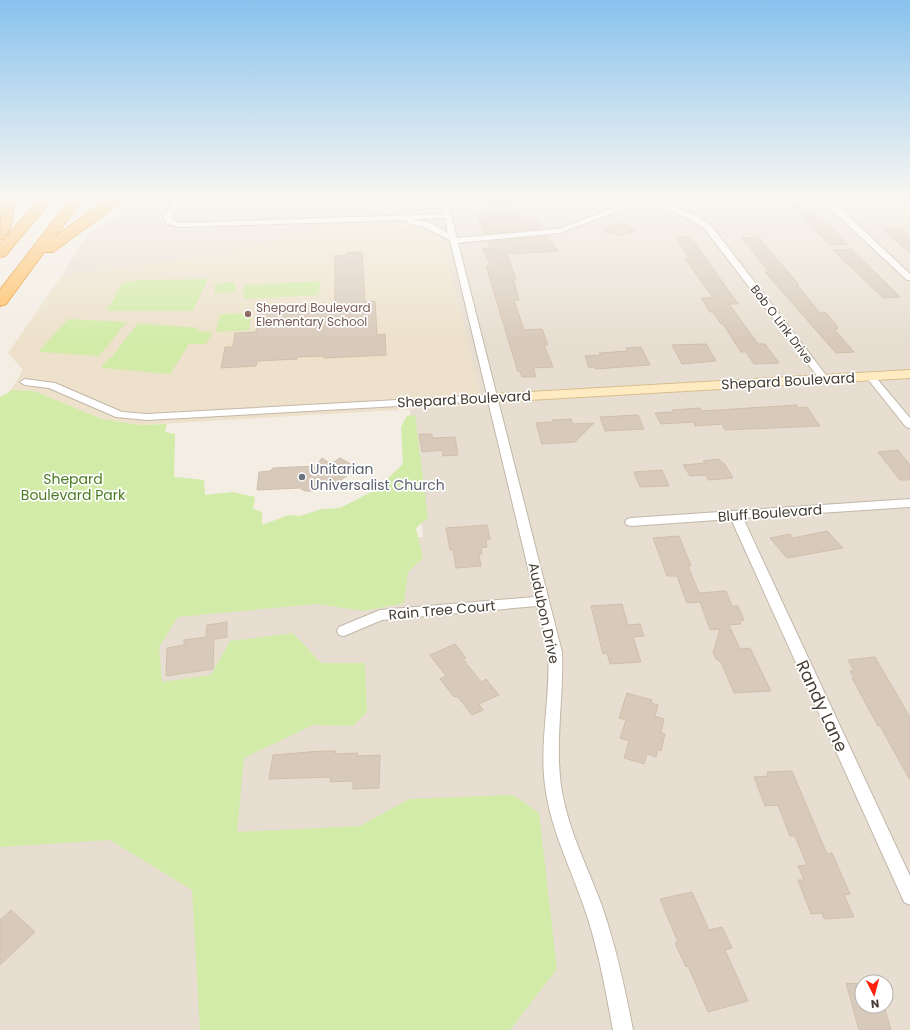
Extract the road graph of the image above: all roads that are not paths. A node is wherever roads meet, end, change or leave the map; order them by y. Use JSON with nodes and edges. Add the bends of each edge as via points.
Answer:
{"nodes":[{"id":1,"x":7,"y":245,"type":"edge"},
{"id":2,"x":43,"y":245,"type":"edge"},
{"id":3,"x":52,"y":245,"type":"edge"},
{"id":4,"x":455,"y":245,"type":"edge"},
{"id":5,"x":722,"y":245,"type":"edge"},
{"id":6,"x":875,"y":245,"type":"edge"},
{"id":7,"x":0,"y":253,"type":"edge"},
{"id":8,"x":31,"y":261,"type":"junction"},
{"id":9,"x":910,"y":278,"type":"edge"},
{"id":10,"x":0,"y":301,"type":"edge"},
{"id":11,"x":910,"y":374,"type":"edge"},
{"id":12,"x":870,"y":376,"type":"junction"},
{"id":13,"x":824,"y":379,"type":"junction"},
{"id":14,"x":26,"y":382,"type":"dead end"},
{"id":15,"x":493,"y":398,"type":"junction"},
{"id":16,"x":910,"y":425,"type":"edge"},
{"id":17,"x":910,"y":503,"type":"edge"},
{"id":18,"x":735,"y":516,"type":"junction"},
{"id":19,"x":631,"y":522,"type":"dead end"},
{"id":20,"x":543,"y":601,"type":"junction"},
{"id":21,"x":344,"y":631,"type":"dead end"},
{"id":22,"x":910,"y":896,"type":"edge"},
{"id":23,"x":623,"y":1030,"type":"edge"}],
"edges":[{"from":1,"to":7,"type":"highway"},
{"from":2,"to":8,"type":"highway"},
{"from":3,"to":8,"type":"highway"},
{"from":4,"to":15,"type":"street","name":"Audubon Drive"},
{"from":5,"to":13,"type":"street","name":"Bob O Link Drive"},
{"from":6,"to":9,"type":"street"},
{"from":8,"to":10,"type":"highway"},
{"from":11,"to":12,"type":"street","name":"Shepard Boulevard"},
{"from":12,"to":13,"type":"street","name":"Shepard Boulevard"},
{"from":12,"to":16,"type":"street"},
{"from":13,"to":15,"type":"street","name":"Shepard Boulevard"},
{"from":14,"to":15,"type":"street","name":"Shepard Boulevard","via":[[51,385],[120,415],[147,417]]},
{"from":15,"to":20,"type":"street","name":"Audubon Drive"},
{"from":17,"to":18,"type":"street","name":"Bluff Boulevard"},
{"from":18,"to":19,"type":"street","name":"Bluff Boulevard"},
{"from":18,"to":22,"type":"street","name":"Randy Lane"},
{"from":20,"to":21,"type":"street","name":"Rain Tree Court","via":[[380,615]]},
{"from":20,"to":23,"type":"street","name":"Audubon Drive","via":[[555,652],[551,760],[554,792],[563,829],[598,920],[608,954]]}]}
